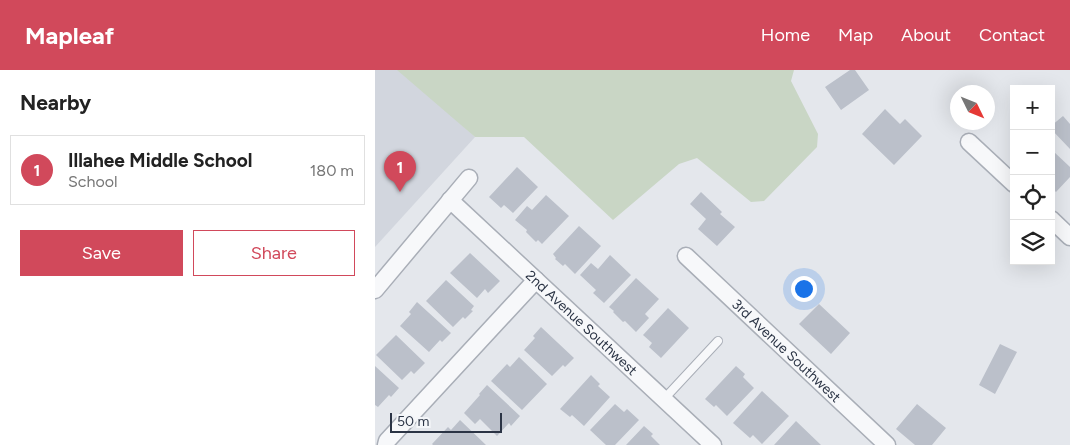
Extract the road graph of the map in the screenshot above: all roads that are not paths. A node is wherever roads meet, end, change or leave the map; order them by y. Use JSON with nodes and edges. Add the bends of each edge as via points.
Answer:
{"nodes":[{"id":1,"x":969,"y":142,"type":"dead end"},
{"id":2,"x":469,"y":178,"type":"dead end"},
{"id":3,"x":1010,"y":180,"type":"edge"},
{"id":4,"x":450,"y":200,"type":"junction"},
{"id":5,"x":1052,"y":220,"type":"edge"},
{"id":6,"x":1070,"y":237,"type":"edge"},
{"id":7,"x":687,"y":256,"type":"dead end"},
{"id":8,"x":536,"y":280,"type":"junction"},
{"id":9,"x":375,"y":290,"type":"edge"},
{"id":10,"x":718,"y":341,"type":"dead end"},
{"id":11,"x":664,"y":399,"type":"junction"},
{"id":12,"x":386,"y":445,"type":"edge"},
{"id":13,"x":713,"y":445,"type":"edge"},
{"id":14,"x":887,"y":445,"type":"edge"}],
"edges":[{"from":1,"to":3,"type":"street"},
{"from":2,"to":4,"type":"street"},
{"from":4,"to":8,"type":"street","name":"2nd Avenue Southwest"},
{"from":4,"to":9,"type":"street"},
{"from":5,"to":6,"type":"street"},
{"from":7,"to":14,"type":"street","name":"3rd Avenue Southwest"},
{"from":8,"to":11,"type":"street","name":"2nd Avenue Southwest"},
{"from":8,"to":12,"type":"street"},
{"from":10,"to":11,"type":"lane"},
{"from":11,"to":13,"type":"street","name":"2nd Avenue Southwest"}]}
